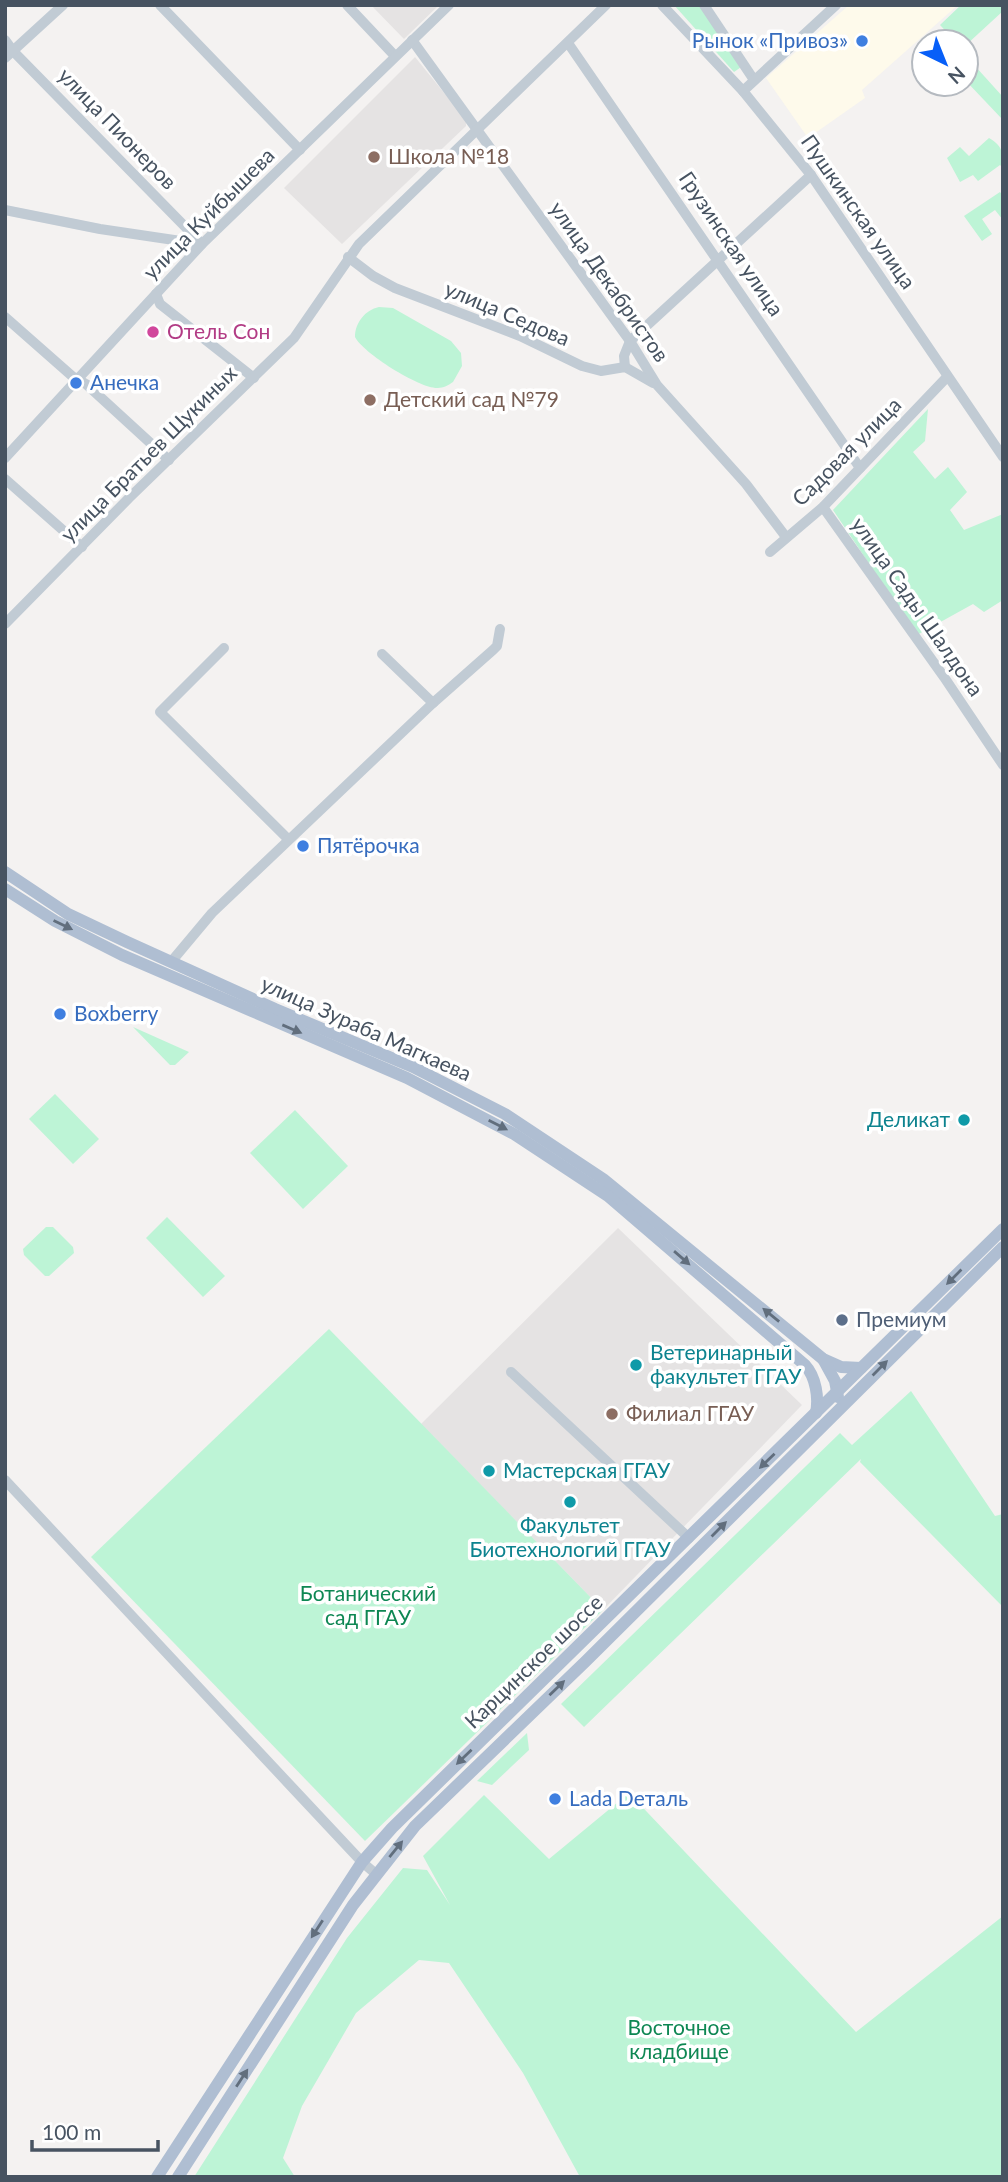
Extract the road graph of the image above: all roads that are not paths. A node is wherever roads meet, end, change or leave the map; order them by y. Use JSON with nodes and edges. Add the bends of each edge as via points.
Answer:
{"nodes":[{"id":1,"x":63,"y":5,"type":"edge"},
{"id":2,"x":160,"y":5,"type":"edge"},
{"id":3,"x":347,"y":5,"type":"edge"},
{"id":4,"x":449,"y":5,"type":"edge"},
{"id":5,"x":606,"y":5,"type":"edge"},
{"id":6,"x":662,"y":5,"type":"edge"},
{"id":7,"x":836,"y":5,"type":"edge"},
{"id":8,"x":705,"y":6,"type":"edge"},
{"id":9,"x":5,"y":40,"type":"edge"},
{"id":10,"x":412,"y":40,"type":"junction"},
{"id":11,"x":568,"y":43,"type":"junction"},
{"id":12,"x":9,"y":55,"type":"edge"},
{"id":13,"x":395,"y":56,"type":"junction"},
{"id":14,"x":754,"y":80,"type":"junction"},
{"id":15,"x":743,"y":91,"type":"junction"},
{"id":16,"x":477,"y":129,"type":"junction"},
{"id":17,"x":300,"y":150,"type":"junction"},
{"id":18,"x":811,"y":175,"type":"junction"},
{"id":19,"x":5,"y":210,"type":"edge"},
{"id":20,"x":202,"y":244,"type":"junction"},
{"id":21,"x":348,"y":257,"type":"junction"},
{"id":22,"x":719,"y":260,"type":"junction"},
{"id":23,"x":156,"y":294,"type":"junction"},
{"id":24,"x":5,"y":317,"type":"edge"},
{"id":25,"x":630,"y":341,"type":"junction"},
{"id":26,"x":625,"y":367,"type":"junction"},
{"id":27,"x":947,"y":377,"type":"junction"},
{"id":28,"x":254,"y":378,"type":"junction"},
{"id":29,"x":78,"y":380,"type":"junction"},
{"id":30,"x":657,"y":386,"type":"junction"},
{"id":31,"x":1003,"y":456,"type":"edge"},
{"id":32,"x":5,"y":458,"type":"edge"},
{"id":33,"x":169,"y":460,"type":"junction"},
{"id":34,"x":860,"y":468,"type":"junction"},
{"id":35,"x":5,"y":480,"type":"edge"},
{"id":36,"x":822,"y":506,"type":"junction"},
{"id":37,"x":786,"y":537,"type":"junction"},
{"id":38,"x":82,"y":547,"type":"junction"},
{"id":39,"x":770,"y":552,"type":"dead end"},
{"id":40,"x":5,"y":624,"type":"edge"},
{"id":41,"x":500,"y":629,"type":"dead end"},
{"id":42,"x":224,"y":648,"type":"dead end"},
{"id":43,"x":382,"y":654,"type":"dead end"},
{"id":44,"x":433,"y":703,"type":"junction"},
{"id":45,"x":1003,"y":765,"type":"edge"},
{"id":46,"x":288,"y":839,"type":"junction"},
{"id":47,"x":5,"y":872,"type":"edge"},
{"id":48,"x":5,"y":889,"type":"edge"},
{"id":49,"x":171,"y":962,"type":"junction"},
{"id":50,"x":410,"y":1072,"type":"junction"},
{"id":51,"x":1003,"y":1229,"type":"edge"},
{"id":52,"x":1003,"y":1247,"type":"edge"},
{"id":53,"x":823,"y":1359,"type":"junction"},
{"id":54,"x":861,"y":1368,"type":"junction"},
{"id":55,"x":810,"y":1370,"type":"junction"},
{"id":56,"x":511,"y":1372,"type":"dead end"},
{"id":57,"x":857,"y":1392,"type":"junction"},
{"id":58,"x":837,"y":1393,"type":"junction"},
{"id":59,"x":816,"y":1413,"type":"junction"},
{"id":60,"x":832,"y":1417,"type":"junction"},
{"id":61,"x":5,"y":1480,"type":"edge"},
{"id":62,"x":689,"y":1538,"type":"junction"},
{"id":63,"x":362,"y":1862,"type":"junction"},
{"id":64,"x":376,"y":1874,"type":"junction"},
{"id":65,"x":157,"y":2177,"type":"edge"},
{"id":66,"x":178,"y":2177,"type":"edge"}],
"edges":[{"from":1,"to":12,"type":"street"},
{"from":2,"to":17,"type":"street"},
{"from":3,"to":13,"type":"street"},
{"from":4,"to":10,"type":"street","name":"улица Куйбышева"},
{"from":5,"to":11,"type":"street","name":"улица Братьев Щукиных"},
{"from":6,"to":15,"type":"street","name":"Пушкинская улица"},
{"from":7,"to":14,"type":"street"},
{"from":8,"to":14,"type":"street"},
{"from":9,"to":12,"type":"street","name":"улица Пионеров"},
{"from":10,"to":13,"type":"street","name":"улица Куйбышева"},
{"from":10,"to":16,"type":"street","name":"улица Декабристов"},
{"from":11,"to":16,"type":"street","name":"улица Братьев Щукиных"},
{"from":11,"to":22,"type":"street","name":"Грузинская улица"},
{"from":12,"to":20,"type":"street","name":"улица Пионеров"},
{"from":13,"to":17,"type":"street","name":"улица Куйбышева"},
{"from":14,"to":15,"type":"street"},
{"from":15,"to":18,"type":"street","name":"Пушкинская улица"},
{"from":16,"to":21,"type":"street","name":"улица Братьев Щукиных"},
{"from":16,"to":25,"type":"street","name":"улица Декабристов"},
{"from":17,"to":20,"type":"street","name":"улица Куйбышева"},
{"from":18,"to":22,"type":"street"},
{"from":18,"to":27,"type":"street","name":"Пушкинская улица"},
{"from":19,"to":20,"type":"street"},
{"from":20,"to":23,"type":"street","name":"улица Куйбышева"},
{"from":21,"to":26,"type":"street","name":"улица Седова","via":[[395,288],[520,336],[582,366],[601,370]]},
{"from":21,"to":28,"type":"street","name":"улица Братьев Щукиных","via":[[294,338]]},
{"from":22,"to":25,"type":"street"},
{"from":22,"to":34,"type":"street","name":"Грузинская улица"},
{"from":23,"to":28,"type":"street","via":[[160,304]]},
{"from":23,"to":29,"type":"street","name":"улица Куйбышева"},
{"from":24,"to":29,"type":"street"},
{"from":25,"to":26,"type":"street"},
{"from":25,"to":30,"type":"street","name":"улица Декабристов"},
{"from":26,"to":30,"type":"street"},
{"from":27,"to":31,"type":"street","name":"Пушкинская улица"},
{"from":27,"to":34,"type":"street","name":"Садовая улица"},
{"from":28,"to":33,"type":"street","name":"улица Братьев Щукиных"},
{"from":29,"to":32,"type":"street","name":"улица Куйбышева"},
{"from":29,"to":33,"type":"street"},
{"from":30,"to":37,"type":"street","name":"улица Декабристов","via":[[746,484]]},
{"from":33,"to":38,"type":"street","name":"улица Братьев Щукиных"},
{"from":34,"to":36,"type":"street","name":"Садовая улица"},
{"from":35,"to":38,"type":"street"},
{"from":36,"to":37,"type":"street","name":"Садовая улица"},
{"from":36,"to":45,"type":"street","name":"улица Сады Шалдона"},
{"from":37,"to":39,"type":"street","name":"Садовая улица"},
{"from":38,"to":40,"type":"street","name":"улица Братьев Щукиных"},
{"from":41,"to":44,"type":"street","via":[[497,646]]},
{"from":42,"to":46,"type":"street","via":[[160,712]]},
{"from":43,"to":44,"type":"street"},
{"from":44,"to":46,"type":"street"},
{"from":46,"to":49,"type":"street","via":[[212,913]]},
{"from":47,"to":49,"type":"main road","name":"улица Зураба Магкаева","via":[[68,914]]},
{"from":48,"to":50,"type":"main road","name":"улица Зураба Магкаева","one_way":true,"via":[[122,955]]},
{"from":49,"to":50,"type":"main road","name":"улица Зураба Магкаева"},
{"from":53,"to":50,"type":"main road","name":"улица Зураба Магкаева","one_way":true,"via":[[603,1179],[505,1114]]},
{"from":50,"to":55,"type":"main road","name":"улица Зураба Магкаева","one_way":true,"via":[[608,1196]]},
{"from":51,"to":54,"type":"main road","name":"Карцинское шоссе","one_way":true},
{"from":57,"to":52,"type":"main road","name":"Карцинское шоссе","one_way":true},
{"from":53,"to":54,"type":"main road","name":"улица Зураба Магкаева","via":[[841,1367]]},
{"from":53,"to":58,"type":"main road"},
{"from":54,"to":58,"type":"main road","name":"Карцинское шоссе"},
{"from":55,"to":58,"type":"main road","name":"улица Зураба Магкаева"},
{"from":55,"to":59,"type":"main road"},
{"from":56,"to":62,"type":"street"},
{"from":57,"to":58,"type":"main road"},
{"from":57,"to":60,"type":"main road","name":"Карцинское шоссе"},
{"from":58,"to":59,"type":"main road","name":"Карцинское шоссе"},
{"from":58,"to":60,"type":"main road"},
{"from":59,"to":62,"type":"main road","name":"Карцинское шоссе","one_way":true},
{"from":64,"to":60,"type":"main road","name":"Карцинское шоссе","one_way":true,"via":[[415,1825]]},
{"from":61,"to":63,"type":"street"},
{"from":62,"to":63,"type":"main road","name":"Карцинское шоссе","one_way":true},
{"from":63,"to":64,"type":"street"},
{"from":63,"to":65,"type":"main road","name":"Карцинское шоссе","one_way":true},
{"from":66,"to":64,"type":"main road","name":"Карцинское шоссе","one_way":true}]}
